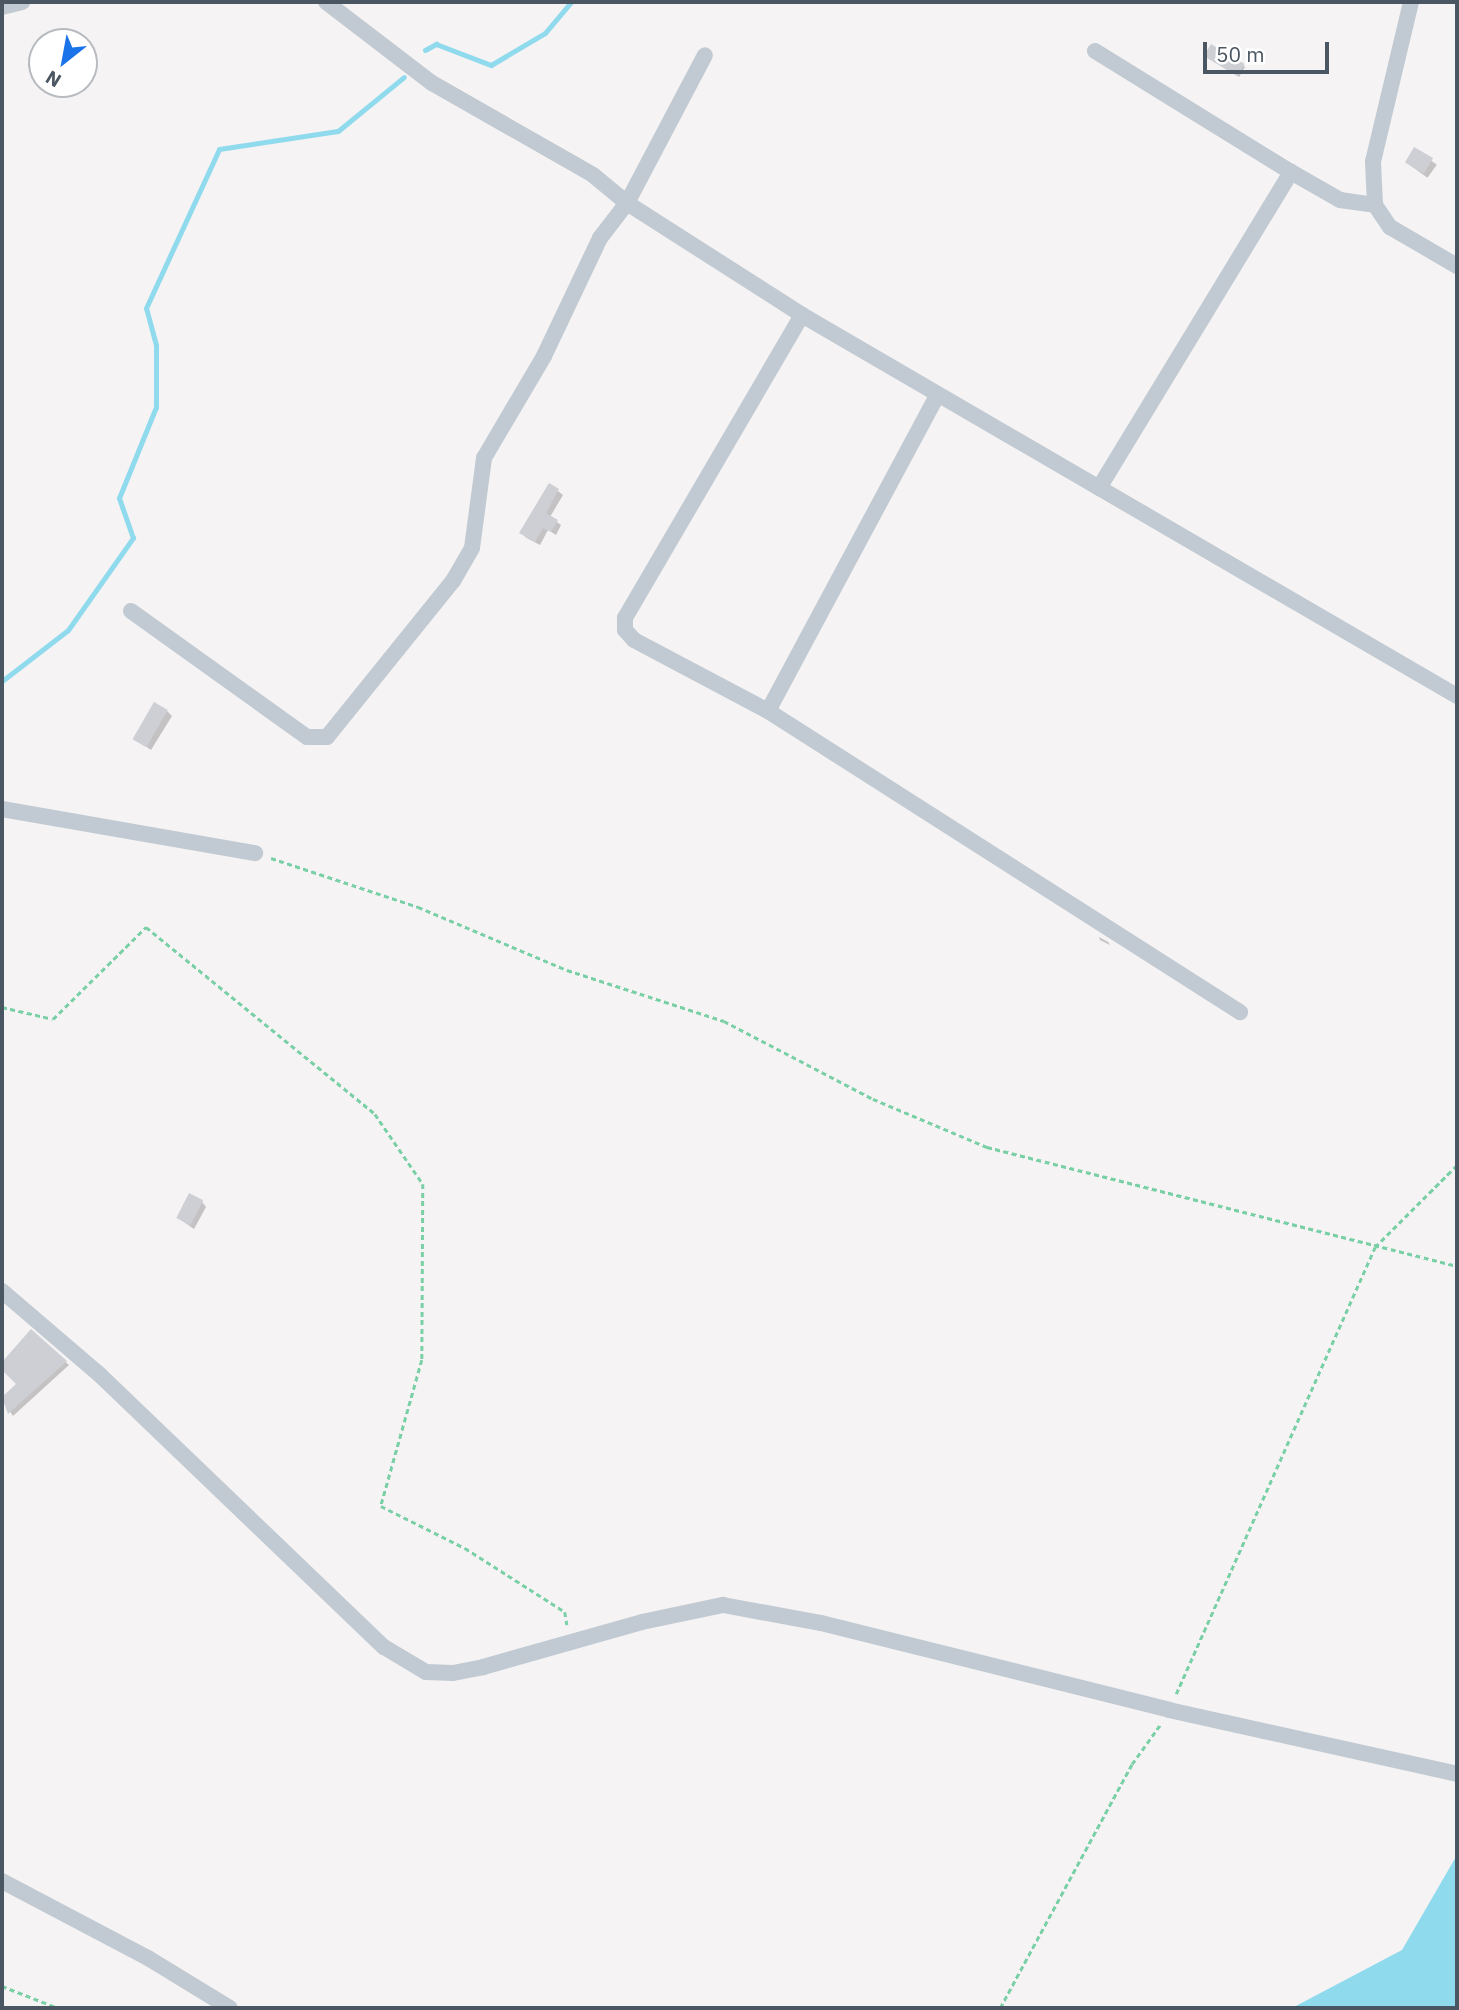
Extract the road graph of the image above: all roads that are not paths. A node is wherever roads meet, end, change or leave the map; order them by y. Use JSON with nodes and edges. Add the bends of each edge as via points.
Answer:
{"nodes":[{"id":1,"x":22,"y":2,"type":"edge"},
{"id":2,"x":326,"y":2,"type":"edge"},
{"id":3,"x":1411,"y":2,"type":"edge"},
{"id":4,"x":2,"y":7,"type":"edge"},
{"id":5,"x":1094,"y":51,"type":"dead end"},
{"id":6,"x":705,"y":55,"type":"dead end"},
{"id":7,"x":1291,"y":172,"type":"junction"},
{"id":8,"x":627,"y":203,"type":"junction"},
{"id":9,"x":1375,"y":205,"type":"junction"},
{"id":10,"x":1457,"y":266,"type":"edge"},
{"id":11,"x":802,"y":315,"type":"junction"},
{"id":12,"x":937,"y":396,"type":"junction"},
{"id":13,"x":1099,"y":488,"type":"junction"},
{"id":14,"x":131,"y":611,"type":"dead end"},
{"id":15,"x":1457,"y":696,"type":"edge"},
{"id":16,"x":768,"y":712,"type":"junction"},
{"id":17,"x":2,"y":809,"type":"edge"},
{"id":18,"x":255,"y":853,"type":"road end"},
{"id":19,"x":1240,"y":1012,"type":"dead end"},
{"id":20,"x":2,"y":1291,"type":"edge"},
{"id":21,"x":1457,"y":1774,"type":"edge"},
{"id":22,"x":2,"y":1881,"type":"edge"},
{"id":23,"x":230,"y":2008,"type":"edge"}],
"edges":[{"from":1,"to":4,"type":"street"},
{"from":2,"to":8,"type":"street","via":[[432,83],[593,175]]},
{"from":3,"to":9,"type":"street","via":[[1373,162]]},
{"from":5,"to":7,"type":"street"},
{"from":6,"to":8,"type":"street"},
{"from":7,"to":9,"type":"street","via":[[1340,200]]},
{"from":7,"to":13,"type":"street"},
{"from":8,"to":11,"type":"street"},
{"from":8,"to":14,"type":"street","via":[[600,238],[544,356],[484,458],[472,548],[453,581],[327,737],[307,737]]},
{"from":9,"to":10,"type":"street","via":[[1390,228]]},
{"from":11,"to":12,"type":"street"},
{"from":11,"to":16,"type":"street","via":[[625,618],[625,630],[634,640]]},
{"from":12,"to":13,"type":"street"},
{"from":12,"to":16,"type":"street"},
{"from":13,"to":15,"type":"street"},
{"from":16,"to":19,"type":"street"},
{"from":17,"to":18,"type":"street"},
{"from":20,"to":21,"type":"street","via":[[101,1376],[403,1661],[426,1672],[453,1674],[723,1605],[821,1623],[1169,1710]]},
{"from":22,"to":23,"type":"street","via":[[148,1958]]}]}
